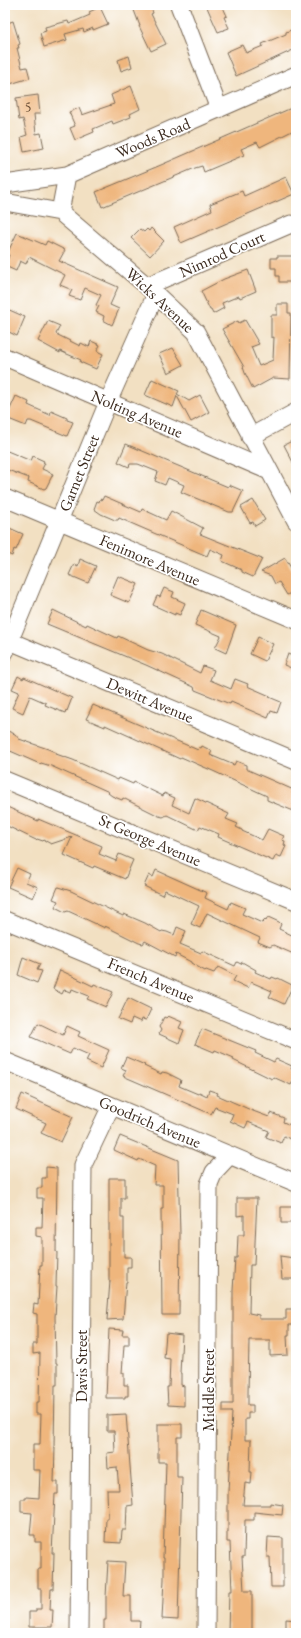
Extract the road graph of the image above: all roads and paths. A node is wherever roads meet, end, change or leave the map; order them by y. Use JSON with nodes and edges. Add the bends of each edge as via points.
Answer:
{"nodes":[{"id":1,"x":179,"y":5,"type":"edge"},
{"id":2,"x":296,"y":75,"type":"edge"},
{"id":3,"x":219,"y":109,"type":"junction"},
{"id":4,"x":67,"y":175,"type":"junction"},
{"id":5,"x":5,"y":184,"type":"edge"},
{"id":6,"x":5,"y":202,"type":"edge"},
{"id":7,"x":60,"y":212,"type":"junction"},
{"id":8,"x":296,"y":225,"type":"edge"},
{"id":9,"x":152,"y":290,"type":"junction"},
{"id":10,"x":5,"y":357,"type":"edge"},
{"id":11,"x":108,"y":402,"type":"junction"},
{"id":12,"x":296,"y":412,"type":"edge"},
{"id":13,"x":250,"y":437,"type":"junction"},
{"id":14,"x":269,"y":471,"type":"junction"},
{"id":15,"x":5,"y":498,"type":"edge"},
{"id":16,"x":59,"y":521,"type":"junction"},
{"id":17,"x":296,"y":521,"type":"edge"},
{"id":18,"x":296,"y":620,"type":"edge"},
{"id":19,"x":6,"y":644,"type":"edge"},
{"id":20,"x":296,"y":761,"type":"edge"},
{"id":21,"x":5,"y":780,"type":"edge"},
{"id":22,"x":296,"y":902,"type":"edge"},
{"id":23,"x":5,"y":920,"type":"edge"},
{"id":24,"x":296,"y":1041,"type":"edge"},
{"id":25,"x":5,"y":1061,"type":"edge"},
{"id":26,"x":110,"y":1106,"type":"junction"},
{"id":27,"x":230,"y":1155,"type":"junction"},
{"id":28,"x":296,"y":1184,"type":"edge"},
{"id":29,"x":79,"y":1633,"type":"edge"},
{"id":30,"x":206,"y":1633,"type":"edge"}],
"edges":[{"from":1,"to":3,"type":"street"},
{"from":2,"to":3,"type":"street","name":"Woods Road"},
{"from":3,"to":4,"type":"street","name":"Woods Road"},
{"from":4,"to":5,"type":"street","name":"Woods Road"},
{"from":4,"to":7,"type":"street"},
{"from":6,"to":7,"type":"street","name":"Wicks Avenue"},
{"from":7,"to":9,"type":"street","name":"Wicks Avenue"},
{"from":8,"to":9,"type":"street","name":"Nimrod Court","via":[[291,224]]},
{"from":9,"to":11,"type":"street","name":"Garnet Street"},
{"from":9,"to":13,"type":"street","name":"Wicks Avenue","via":[[196,332]]},
{"from":10,"to":11,"type":"street","name":"Nolting Avenue"},
{"from":11,"to":14,"type":"street","name":"Nolting Avenue"},
{"from":11,"to":16,"type":"street","name":"Garnet Street"},
{"from":12,"to":13,"type":"street"},
{"from":13,"to":14,"type":"street","name":"Wicks Avenue"},
{"from":14,"to":17,"type":"street","name":"Wicks Avenue"},
{"from":15,"to":16,"type":"street","name":"Fenimore Avenue"},
{"from":16,"to":18,"type":"street","name":"Fenimore Avenue"},
{"from":16,"to":19,"type":"street","name":"Garnet Street"},
{"from":19,"to":20,"type":"street","name":"Dewitt Avenue"},
{"from":21,"to":22,"type":"street","name":"St George Avenue"},
{"from":23,"to":24,"type":"street","name":"French Avenue"},
{"from":25,"to":26,"type":"street","name":"Goodrich Avenue"},
{"from":26,"to":27,"type":"street","name":"Goodrich Avenue"},
{"from":26,"to":29,"type":"street","name":"Davis Street","via":[[83,1165]]},
{"from":27,"to":28,"type":"street","name":"Goodrich Avenue"},
{"from":27,"to":30,"type":"street","name":"Middle Street","via":[[214,1172],[209,1184]]}]}
